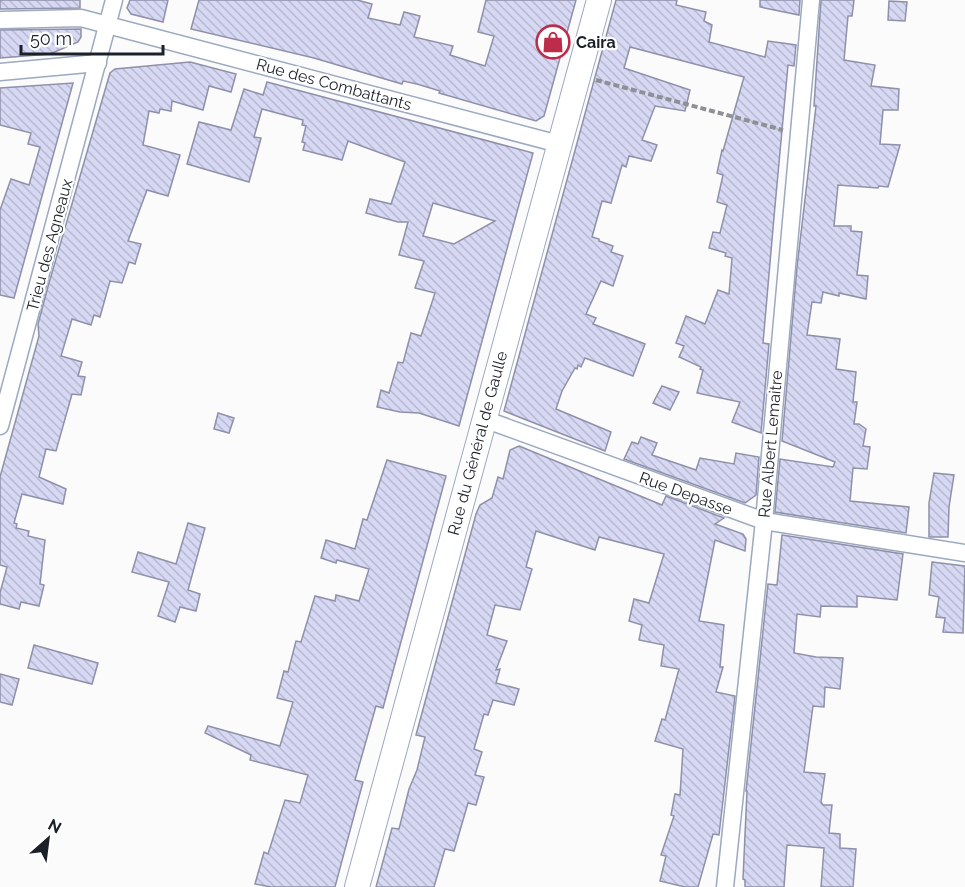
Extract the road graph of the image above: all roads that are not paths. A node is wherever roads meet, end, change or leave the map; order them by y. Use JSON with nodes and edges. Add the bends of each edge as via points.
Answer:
{"nodes":[{"id":1,"x":114,"y":0,"type":"edge"},
{"id":2,"x":599,"y":0,"type":"edge"},
{"id":3,"x":811,"y":0,"type":"edge"},
{"id":4,"x":0,"y":20,"type":"edge"},
{"id":5,"x":108,"y":24,"type":"junction"},
{"id":6,"x":98,"y":63,"type":"junction"},
{"id":7,"x":0,"y":72,"type":"edge"},
{"id":8,"x":559,"y":144,"type":"junction"},
{"id":9,"x":484,"y":419,"type":"junction"},
{"id":10,"x":0,"y":426,"type":"edge"},
{"id":11,"x":764,"y":521,"type":"junction"},
{"id":12,"x":965,"y":554,"type":"edge"},
{"id":13,"x":357,"y":887,"type":"edge"},
{"id":14,"x":725,"y":887,"type":"edge"}],
"edges":[{"from":1,"to":5,"type":"street","name":"Trieu des Agneaux"},
{"from":2,"to":8,"type":"main road","name":"Rue du Général de Gaulle"},
{"from":3,"to":11,"type":"street","name":"Rue Albert Lemaitre"},
{"from":4,"to":5,"type":"street","name":"Rue des Combattants","via":[[81,18]]},
{"from":5,"to":6,"type":"street","name":"Trieu des Agneaux"},
{"from":5,"to":8,"type":"street","name":"Rue des Combattants"},
{"from":6,"to":7,"type":"street"},
{"from":6,"to":10,"type":"street","name":"Trieu des Agneaux"},
{"from":8,"to":9,"type":"main road","name":"Rue du Général de Gaulle"},
{"from":9,"to":11,"type":"street","name":"Rue Depasse"},
{"from":9,"to":13,"type":"main road","name":"Rue du Général de Gaulle"},
{"from":11,"to":12,"type":"street","name":"Rue Depasse"},
{"from":11,"to":14,"type":"street","name":"Rue Albert Lemaitre"}]}
